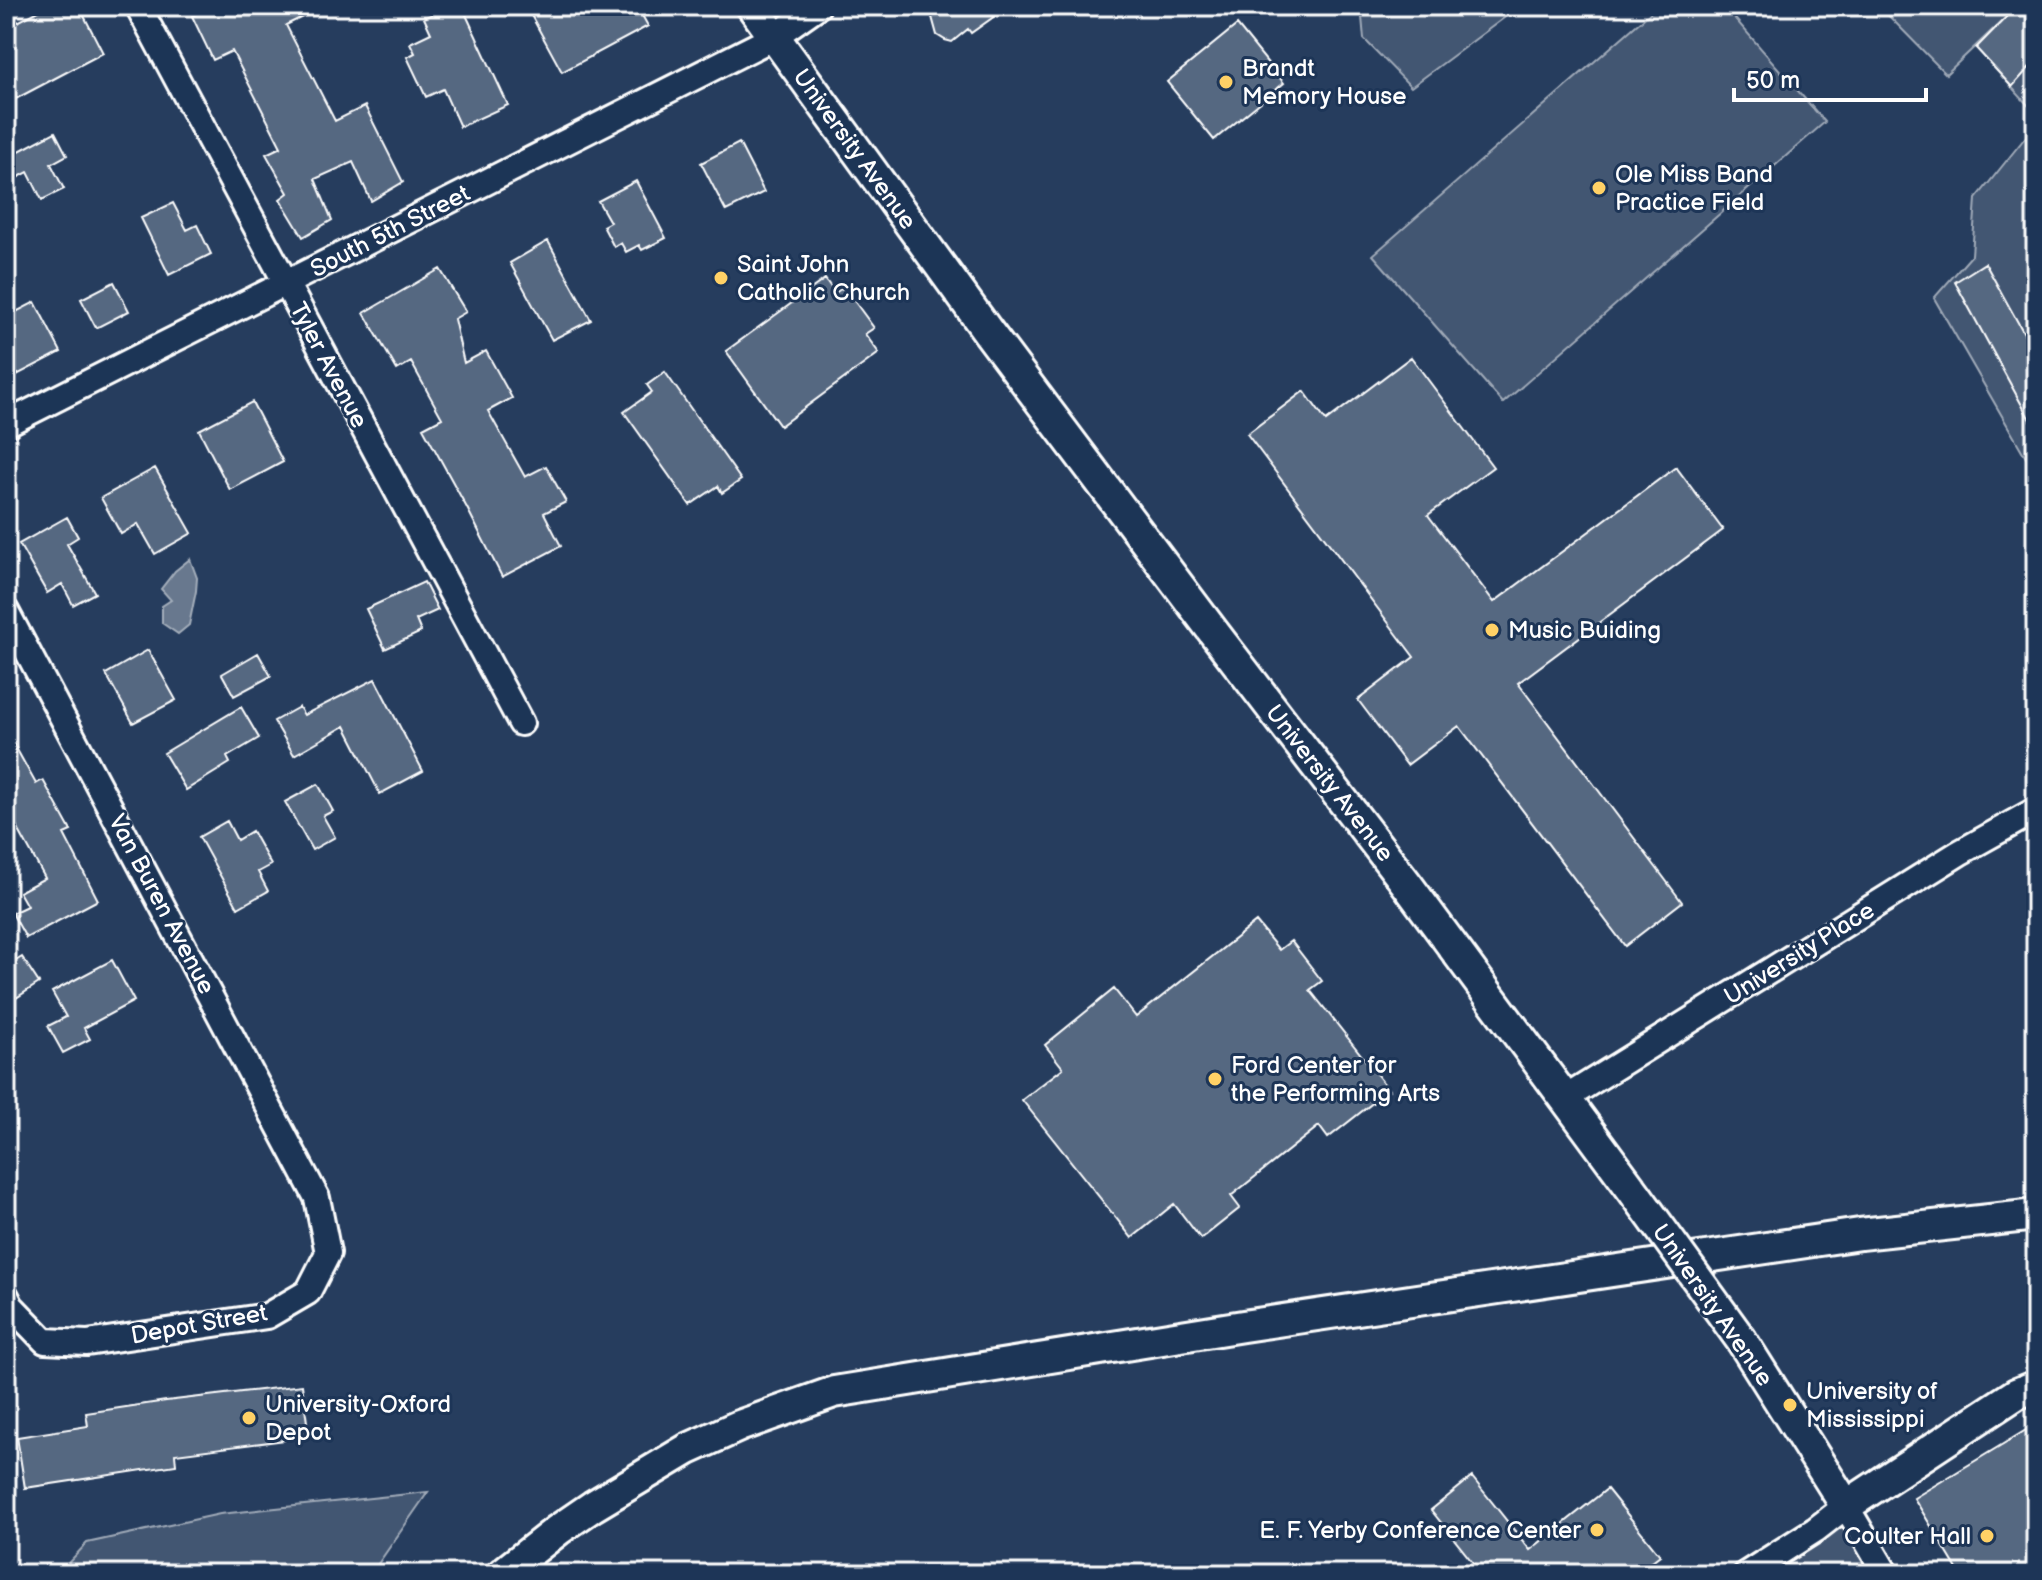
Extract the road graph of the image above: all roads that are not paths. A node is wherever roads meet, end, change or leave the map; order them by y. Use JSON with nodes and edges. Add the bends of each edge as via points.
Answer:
{"nodes":[{"id":1,"x":138,"y":6,"type":"edge"},
{"id":2,"x":752,"y":6,"type":"edge"},
{"id":3,"x":818,"y":6,"type":"edge"},
{"id":4,"x":774,"y":37,"type":"junction"},
{"id":5,"x":286,"y":284,"type":"junction"},
{"id":6,"x":6,"y":424,"type":"edge"},
{"id":7,"x":6,"y":611,"type":"edge"},
{"id":8,"x":521,"y":723,"type":"dead end"},
{"id":9,"x":2036,"y":810,"type":"edge"},
{"id":10,"x":1564,"y":1099,"type":"junction"},
{"id":11,"x":317,"y":1198,"type":"joint"},
{"id":12,"x":2036,"y":1215,"type":"edge"},
{"id":13,"x":6,"y":1296,"type":"edge"},
{"id":14,"x":2036,"y":1386,"type":"edge"},
{"id":15,"x":1846,"y":1506,"type":"junction"},
{"id":16,"x":502,"y":1574,"type":"edge"},
{"id":17,"x":1746,"y":1574,"type":"edge"},
{"id":18,"x":1886,"y":1574,"type":"edge"}],
"edges":[{"from":1,"to":5,"type":"street","name":"Tyler Avenue"},
{"from":2,"to":4,"type":"street","name":"University Avenue"},
{"from":3,"to":4,"type":"street","name":"South 5th Street"},
{"from":4,"to":5,"type":"street","name":"South 5th Street"},
{"from":4,"to":10,"type":"street","name":"University Avenue","via":[[997,344]]},
{"from":5,"to":6,"type":"street","name":"South 5th Street"},
{"from":5,"to":8,"type":"street","name":"Tyler Avenue"},
{"from":7,"to":11,"type":"street","name":"Van Buren Avenue"},
{"from":9,"to":10,"type":"street","name":"University Place"},
{"from":10,"to":15,"type":"street","name":"University Avenue","bridge":true,"via":[[1742,1341]]},
{"from":11,"to":13,"type":"street","name":"Depot Street","via":[[328,1253],[308,1292],[267,1316],[87,1343],[45,1341]]},
{"from":12,"to":16,"type":"street","via":[[1860,1234],[834,1392],[688,1449],[593,1506]]},
{"from":14,"to":15,"type":"street"},
{"from":15,"to":17,"type":"street"},
{"from":15,"to":18,"type":"street","name":"University Avenue"}]}
